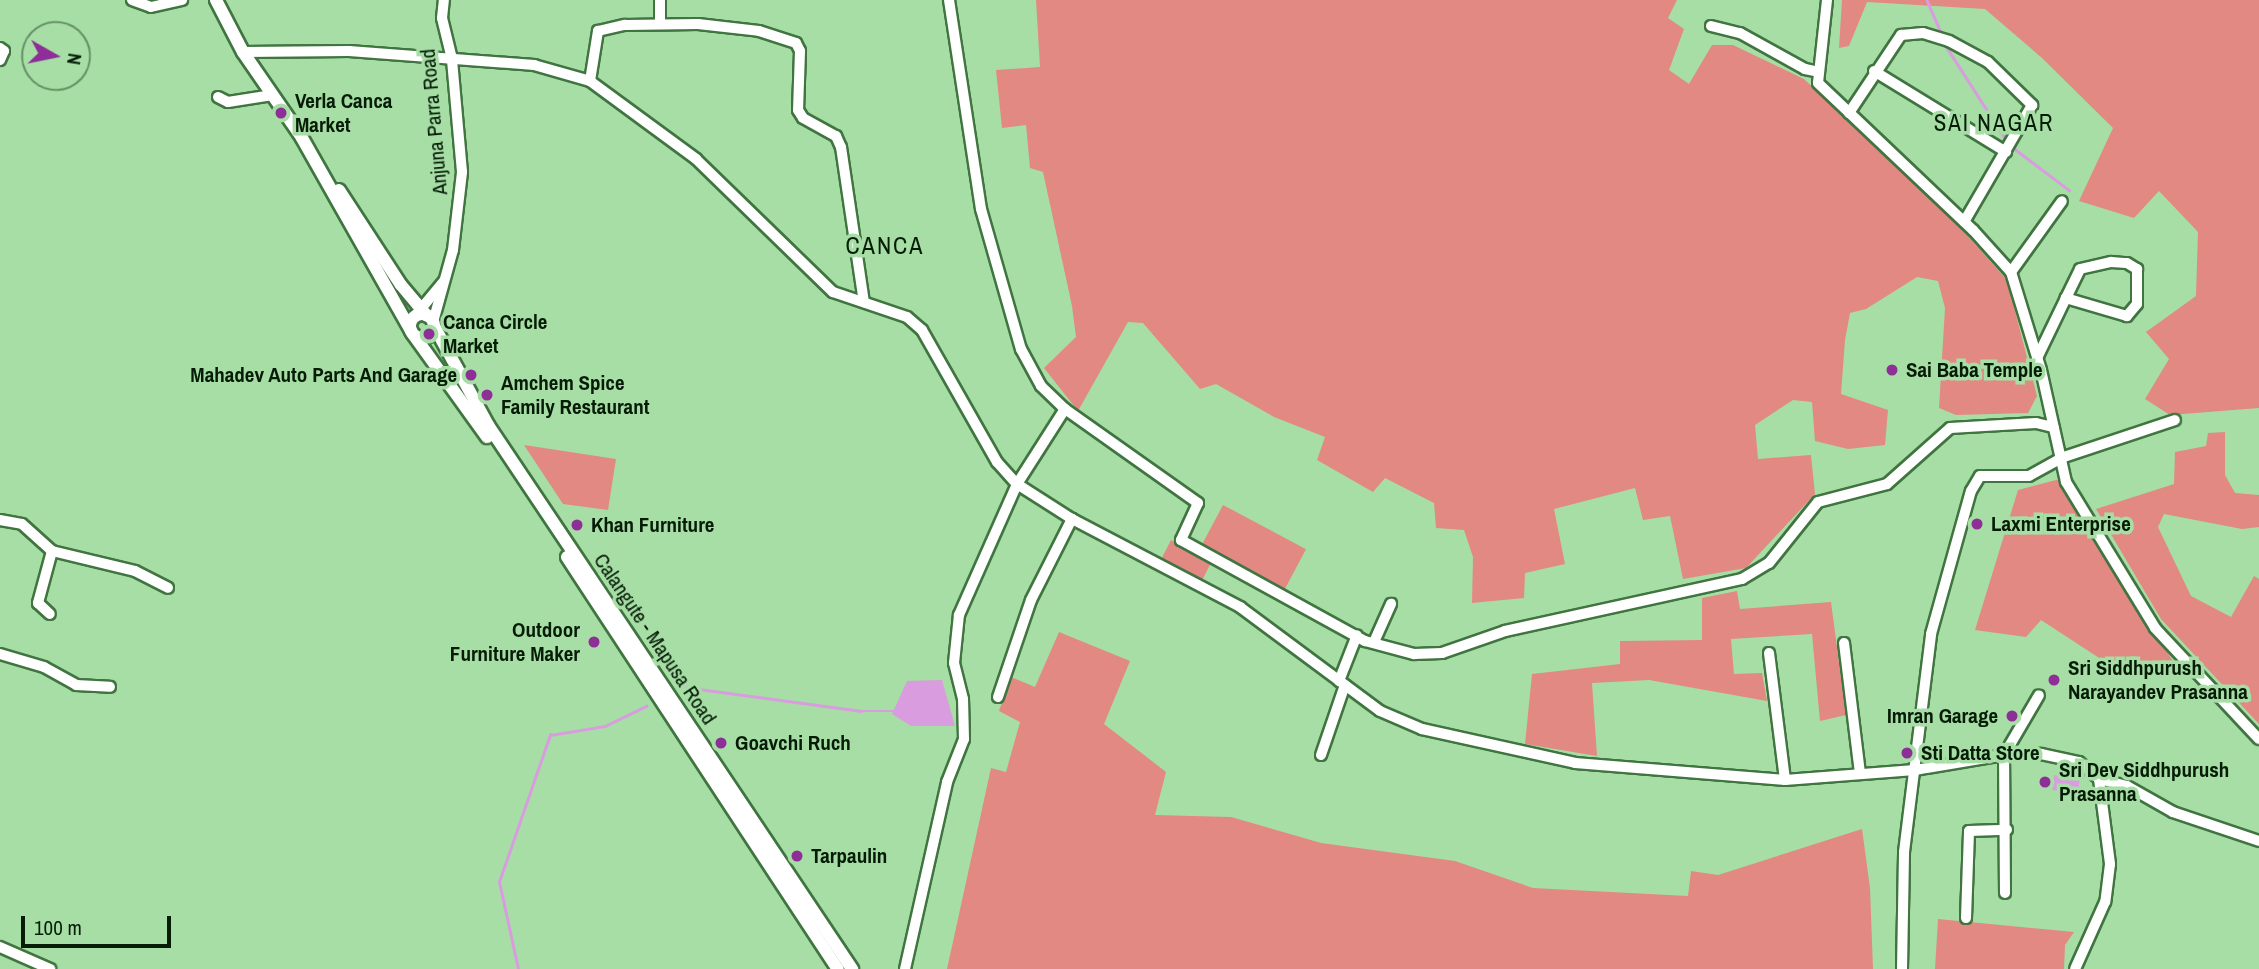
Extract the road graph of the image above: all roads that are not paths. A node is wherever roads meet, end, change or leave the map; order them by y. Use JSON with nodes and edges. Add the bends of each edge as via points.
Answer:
{"nodes":[{"id":1,"x":132,"y":0,"type":"edge"},
{"id":2,"x":182,"y":0,"type":"edge"},
{"id":3,"x":216,"y":0,"type":"edge"},
{"id":4,"x":444,"y":0,"type":"edge"},
{"id":5,"x":660,"y":0,"type":"edge"},
{"id":6,"x":949,"y":0,"type":"edge"},
{"id":7,"x":1826,"y":0,"type":"edge"},
{"id":8,"x":660,"y":22,"type":"junction"},
{"id":9,"x":1711,"y":26,"type":"dead end"},
{"id":10,"x":0,"y":48,"type":"edge"},
{"id":11,"x":248,"y":52,"type":"junction"},
{"id":12,"x":452,"y":59,"type":"junction"},
{"id":13,"x":0,"y":60,"type":"edge"},
{"id":14,"x":1874,"y":71,"type":"junction"},
{"id":15,"x":1819,"y":72,"type":"junction"},
{"id":16,"x":590,"y":81,"type":"junction"},
{"id":17,"x":272,"y":95,"type":"junction"},
{"id":18,"x":218,"y":97,"type":"dead end"},
{"id":19,"x":1850,"y":113,"type":"junction"},
{"id":20,"x":2006,"y":152,"type":"junction"},
{"id":21,"x":2062,"y":201,"type":"dead end"},
{"id":22,"x":1964,"y":222,"type":"junction"},
{"id":23,"x":2011,"y":272,"type":"junction"},
{"id":24,"x":445,"y":281,"type":"junction"},
{"id":25,"x":2066,"y":298,"type":"junction"},
{"id":26,"x":864,"y":302,"type":"junction"},
{"id":27,"x":426,"y":317,"type":"junction"},
{"id":28,"x":412,"y":333,"type":"junction"},
{"id":29,"x":2037,"y":358,"type":"junction"},
{"id":30,"x":1065,"y":409,"type":"junction"},
{"id":31,"x":2175,"y":420,"type":"dead end"},
{"id":32,"x":2054,"y":427,"type":"junction"},
{"id":33,"x":2061,"y":458,"type":"junction"},
{"id":34,"x":1017,"y":484,"type":"junction"},
{"id":35,"x":1072,"y":519,"type":"junction"},
{"id":36,"x":0,"y":520,"type":"edge"},
{"id":37,"x":52,"y":551,"type":"junction"},
{"id":38,"x":168,"y":588,"type":"dead end"},
{"id":39,"x":1391,"y":604,"type":"dead end"},
{"id":40,"x":50,"y":614,"type":"dead end"},
{"id":41,"x":1357,"y":635,"type":"junction"},
{"id":42,"x":1374,"y":642,"type":"junction"},
{"id":43,"x":1844,"y":643,"type":"dead end"},
{"id":44,"x":1769,"y":653,"type":"dead end"},
{"id":45,"x":0,"y":654,"type":"edge"},
{"id":46,"x":1342,"y":683,"type":"junction"},
{"id":47,"x":110,"y":687,"type":"dead end"},
{"id":48,"x":2039,"y":695,"type":"dead end"},
{"id":49,"x":998,"y":697,"type":"dead end"},
{"id":50,"x":2259,"y":739,"type":"edge"},
{"id":51,"x":1321,"y":755,"type":"dead end"},
{"id":52,"x":2004,"y":755,"type":"junction"},
{"id":53,"x":1915,"y":770,"type":"junction"},
{"id":54,"x":1860,"y":774,"type":"junction"},
{"id":55,"x":2099,"y":779,"type":"junction"},
{"id":56,"x":1785,"y":780,"type":"junction"},
{"id":57,"x":2007,"y":830,"type":"junction"},
{"id":58,"x":2259,"y":841,"type":"edge"},
{"id":59,"x":2005,"y":893,"type":"dead end"},
{"id":60,"x":1966,"y":918,"type":"dead end"},
{"id":61,"x":0,"y":947,"type":"edge"},
{"id":62,"x":50,"y":969,"type":"edge"},
{"id":63,"x":838,"y":969,"type":"edge"},
{"id":64,"x":852,"y":969,"type":"edge"},
{"id":65,"x":905,"y":969,"type":"edge"},
{"id":66,"x":1902,"y":969,"type":"edge"},
{"id":67,"x":2075,"y":969,"type":"edge"}],
"edges":[{"from":1,"to":2,"type":"street","via":[[150,7]]},
{"from":3,"to":11,"type":"main road","name":"Calangute - Mapusa Road"},
{"from":4,"to":12,"type":"street","name":"Anjuna Parra Road","via":[[442,18]]},
{"from":5,"to":8,"type":"street"},
{"from":6,"to":30,"type":"street","via":[[981,209],[1021,349],[1041,386]]},
{"from":7,"to":15,"type":"street"},
{"from":8,"to":16,"type":"street","via":[[598,31]]},
{"from":8,"to":26,"type":"street","via":[[759,31],[796,43],[800,51],[798,110],[803,118],[836,136],[841,147]]},
{"from":9,"to":15,"type":"street","via":[[1740,33],[1805,69]]},
{"from":10,"to":13,"type":"street","via":[[4,51]]},
{"from":11,"to":12,"type":"street","via":[[349,51]]},
{"from":11,"to":17,"type":"main road","name":"Calangute - Mapusa Road"},
{"from":11,"to":27,"type":"main road","name":"Calangute - Mapusa Road","via":[[357,222]]},
{"from":12,"to":16,"type":"street","via":[[534,65]]},
{"from":12,"to":24,"type":"street","name":"Anjuna Parra Road","via":[[462,172],[460,208]]},
{"from":14,"to":19,"type":"street"},
{"from":14,"to":20,"type":"street"},
{"from":14,"to":20,"type":"street","via":[[1901,35],[1923,33],[1988,62],[2032,105]]},
{"from":15,"to":19,"type":"street","via":[[1818,83]]},
{"from":16,"to":26,"type":"street","via":[[696,159],[834,292]]},
{"from":17,"to":18,"type":"street","via":[[228,102]]},
{"from":17,"to":28,"type":"main road","name":"Calangute - Mapusa Road"},
{"from":19,"to":22,"type":"street"},
{"from":20,"to":22,"type":"street"},
{"from":21,"to":23,"type":"street"},
{"from":22,"to":23,"type":"street"},
{"from":23,"to":29,"type":"street"},
{"from":24,"to":27,"type":"street"},
{"from":24,"to":27,"type":"street","name":"Anjuna Parra Road"},
{"from":25,"to":25,"type":"street","via":[[2080,269],[2111,262],[2137,269],[2137,304],[2127,316]]},
{"from":25,"to":29,"type":"street"},
{"from":26,"to":34,"type":"street","via":[[907,317],[922,330],[997,462]]},
{"from":27,"to":28,"type":"main road"},
{"from":27,"to":28,"type":"main road","via":[[427,337]]},
{"from":27,"to":64,"type":"main road","name":"Calangute - Mapusa Road","via":[[488,425]]},
{"from":28,"to":63,"type":"main road","name":"Calangute - Mapusa Road","via":[[484,431]]},
{"from":29,"to":32,"type":"street"},
{"from":30,"to":34,"type":"street"},
{"from":30,"to":41,"type":"street","via":[[1198,503],[1181,540]]},
{"from":31,"to":33,"type":"street"},
{"from":32,"to":33,"type":"street"},
{"from":32,"to":42,"type":"street","via":[[2036,423],[1950,428],[1887,484],[1818,502],[1769,563],[1742,579],[1505,631],[1442,653],[1414,654]]},
{"from":33,"to":50,"type":"street","via":[[2066,482],[2155,628]]},
{"from":33,"to":53,"type":"street","via":[[2029,475],[1980,476],[1972,491],[1931,634]]},
{"from":34,"to":35,"type":"street"},
{"from":34,"to":65,"type":"street","via":[[959,615],[954,663],[963,699],[964,739],[947,782]]},
{"from":35,"to":46,"type":"street","via":[[1240,607]]},
{"from":35,"to":49,"type":"street","via":[[1031,600]]},
{"from":36,"to":37,"type":"street","via":[[22,524]]},
{"from":37,"to":38,"type":"street","via":[[135,571]]},
{"from":37,"to":40,"type":"street","via":[[38,603]]},
{"from":39,"to":42,"type":"street"},
{"from":41,"to":42,"type":"street"},
{"from":41,"to":46,"type":"street"},
{"from":43,"to":54,"type":"street"},
{"from":44,"to":56,"type":"street"},
{"from":45,"to":47,"type":"street","via":[[44,667],[76,685]]},
{"from":46,"to":51,"type":"street"},
{"from":46,"to":56,"type":"street","via":[[1380,711],[1422,729],[1575,763]]},
{"from":48,"to":52,"type":"street"},
{"from":52,"to":53,"type":"street"},
{"from":52,"to":55,"type":"street","via":[[2041,754],[2079,762]]},
{"from":52,"to":57,"type":"street"},
{"from":53,"to":54,"type":"street"},
{"from":53,"to":66,"type":"street","via":[[1904,852]]},
{"from":54,"to":56,"type":"street"},
{"from":55,"to":58,"type":"street","via":[[2127,786],[2173,811]]},
{"from":55,"to":67,"type":"street","via":[[2110,864],[2105,902]]},
{"from":57,"to":59,"type":"street"},
{"from":57,"to":60,"type":"street","via":[[1969,831]]},
{"from":61,"to":62,"type":"street"}]}
